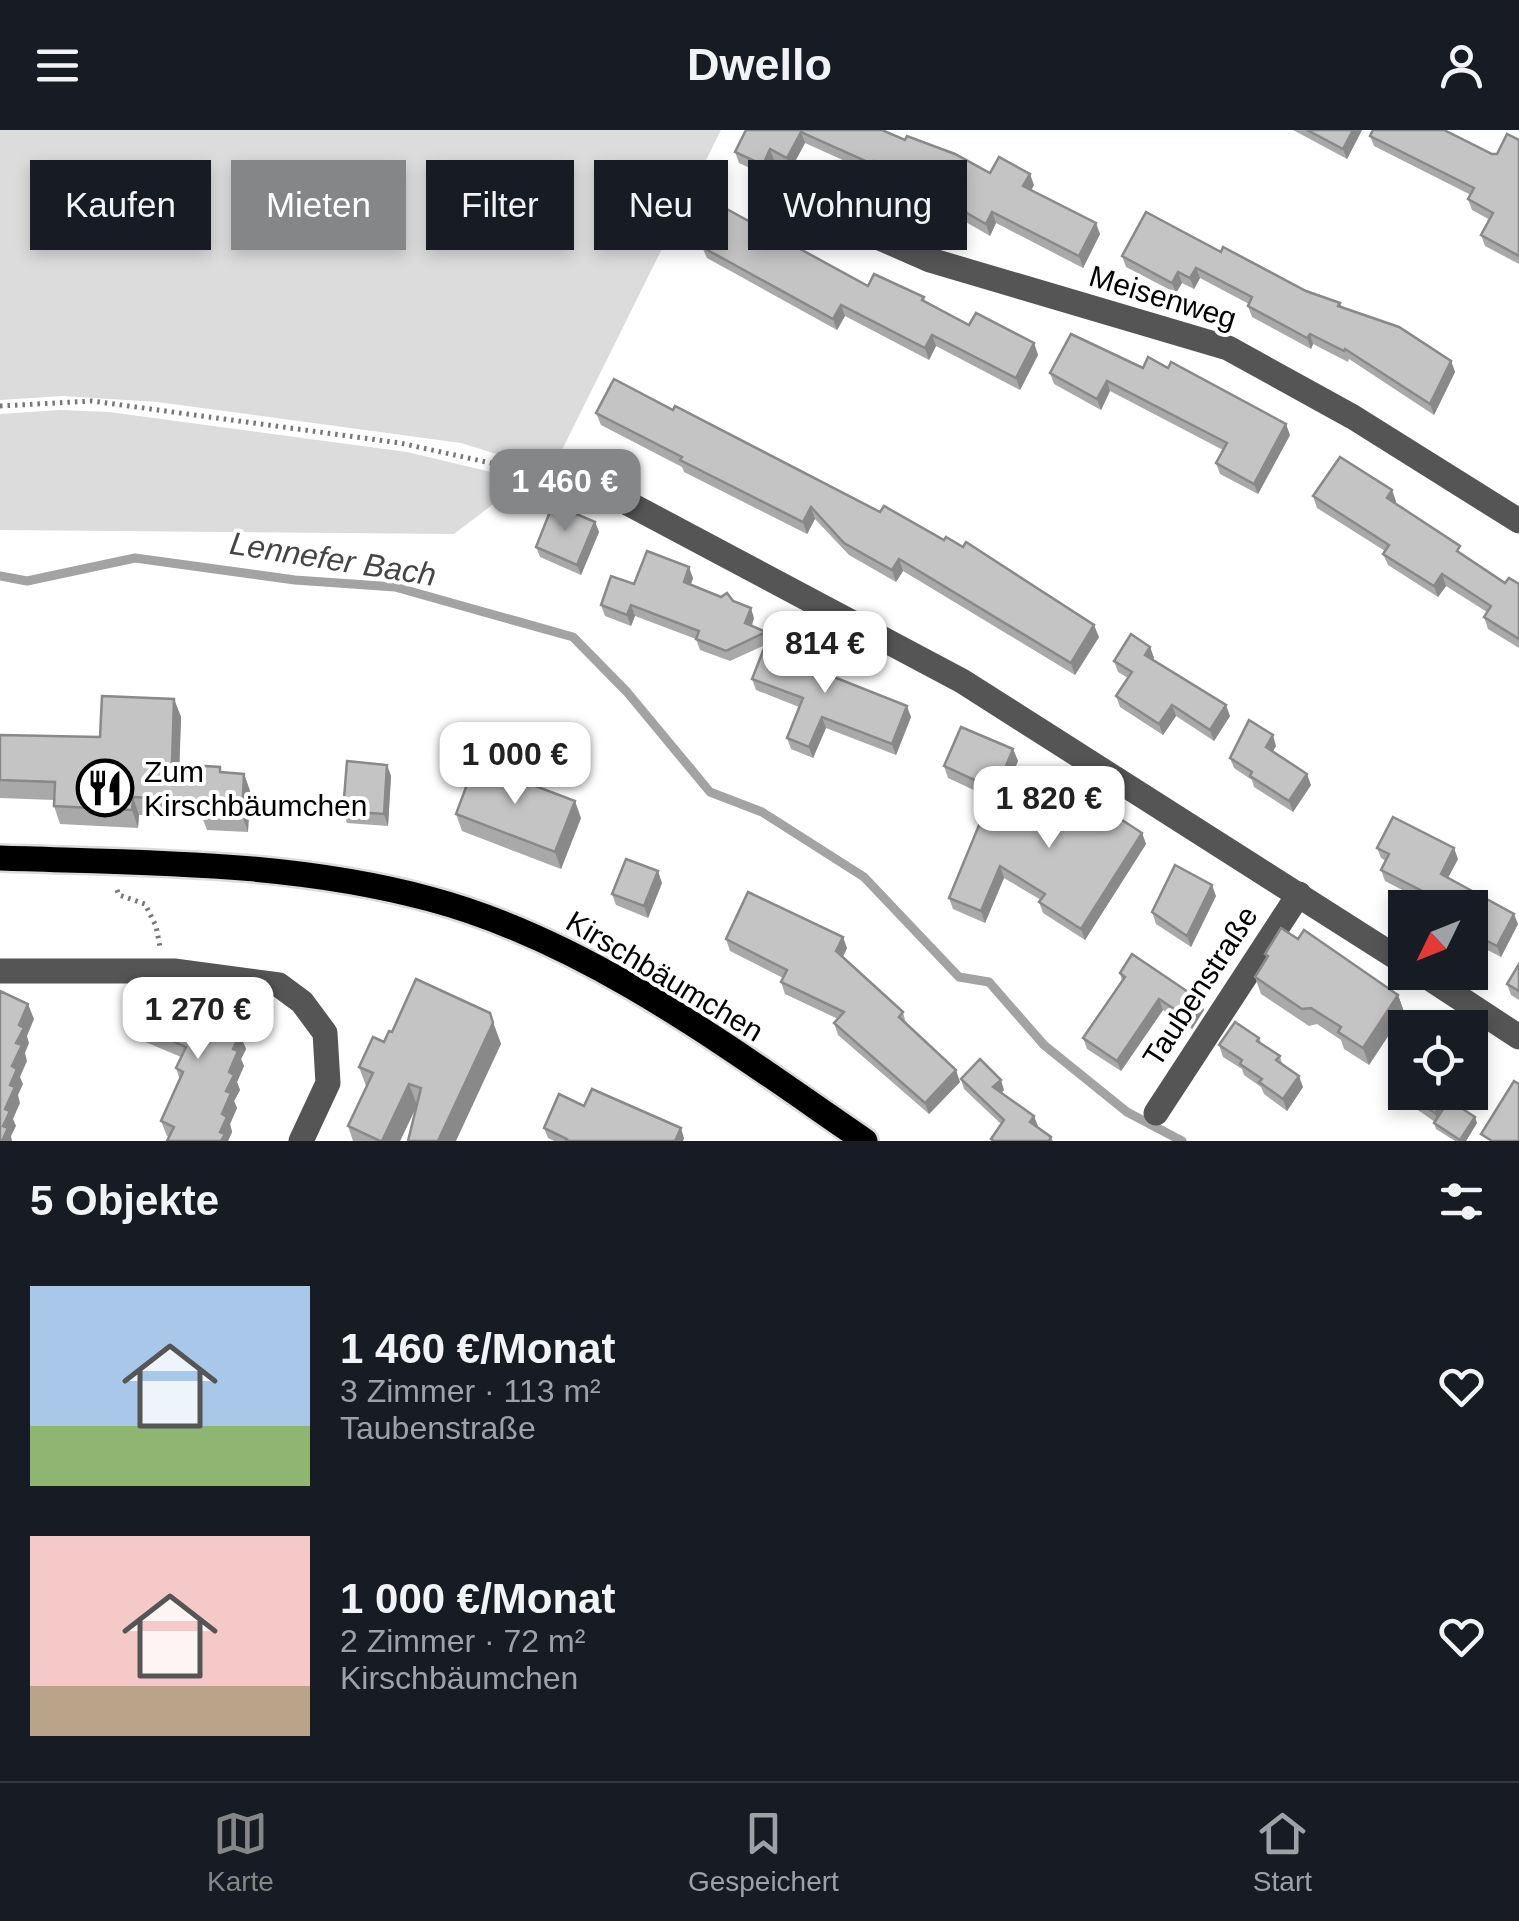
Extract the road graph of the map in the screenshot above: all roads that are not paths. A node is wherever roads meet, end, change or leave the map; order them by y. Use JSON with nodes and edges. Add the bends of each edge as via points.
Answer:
{"nodes":[{"id":1,"x":907,"y":250,"type":"edge"},
{"id":2,"x":540,"y":474,"type":"road end"},
{"id":3,"x":1519,"y":522,"type":"edge"},
{"id":4,"x":0,"y":858,"type":"edge"},
{"id":5,"x":1299,"y":894,"type":"junction"},
{"id":6,"x":1388,"y":952,"type":"edge"},
{"id":7,"x":0,"y":971,"type":"edge"},
{"id":8,"x":1447,"y":990,"type":"edge"},
{"id":9,"x":1519,"y":1037,"type":"edge"},
{"id":10,"x":1156,"y":1113,"type":"dead end"},
{"id":11,"x":301,"y":1141,"type":"edge"},
{"id":12,"x":866,"y":1141,"type":"edge"}],
"edges":[{"from":1,"to":3,"type":"street","name":"Meisenweg","via":[[1228,348]]},
{"from":2,"to":5,"type":"street","name":"Taubenstraße","via":[[603,490],[962,681]]},
{"from":4,"to":12,"type":"main road","name":"Kirschbäumchen","via":[[300,872],[431,899],[604,971]]},
{"from":5,"to":6,"type":"street","name":"Taubenstraße"},
{"from":5,"to":10,"type":"street","name":"Taubenstraße"},
{"from":7,"to":11,"type":"street","via":[[174,971],[279,986],[325,1032],[328,1082]]},
{"from":8,"to":9,"type":"street"}]}
